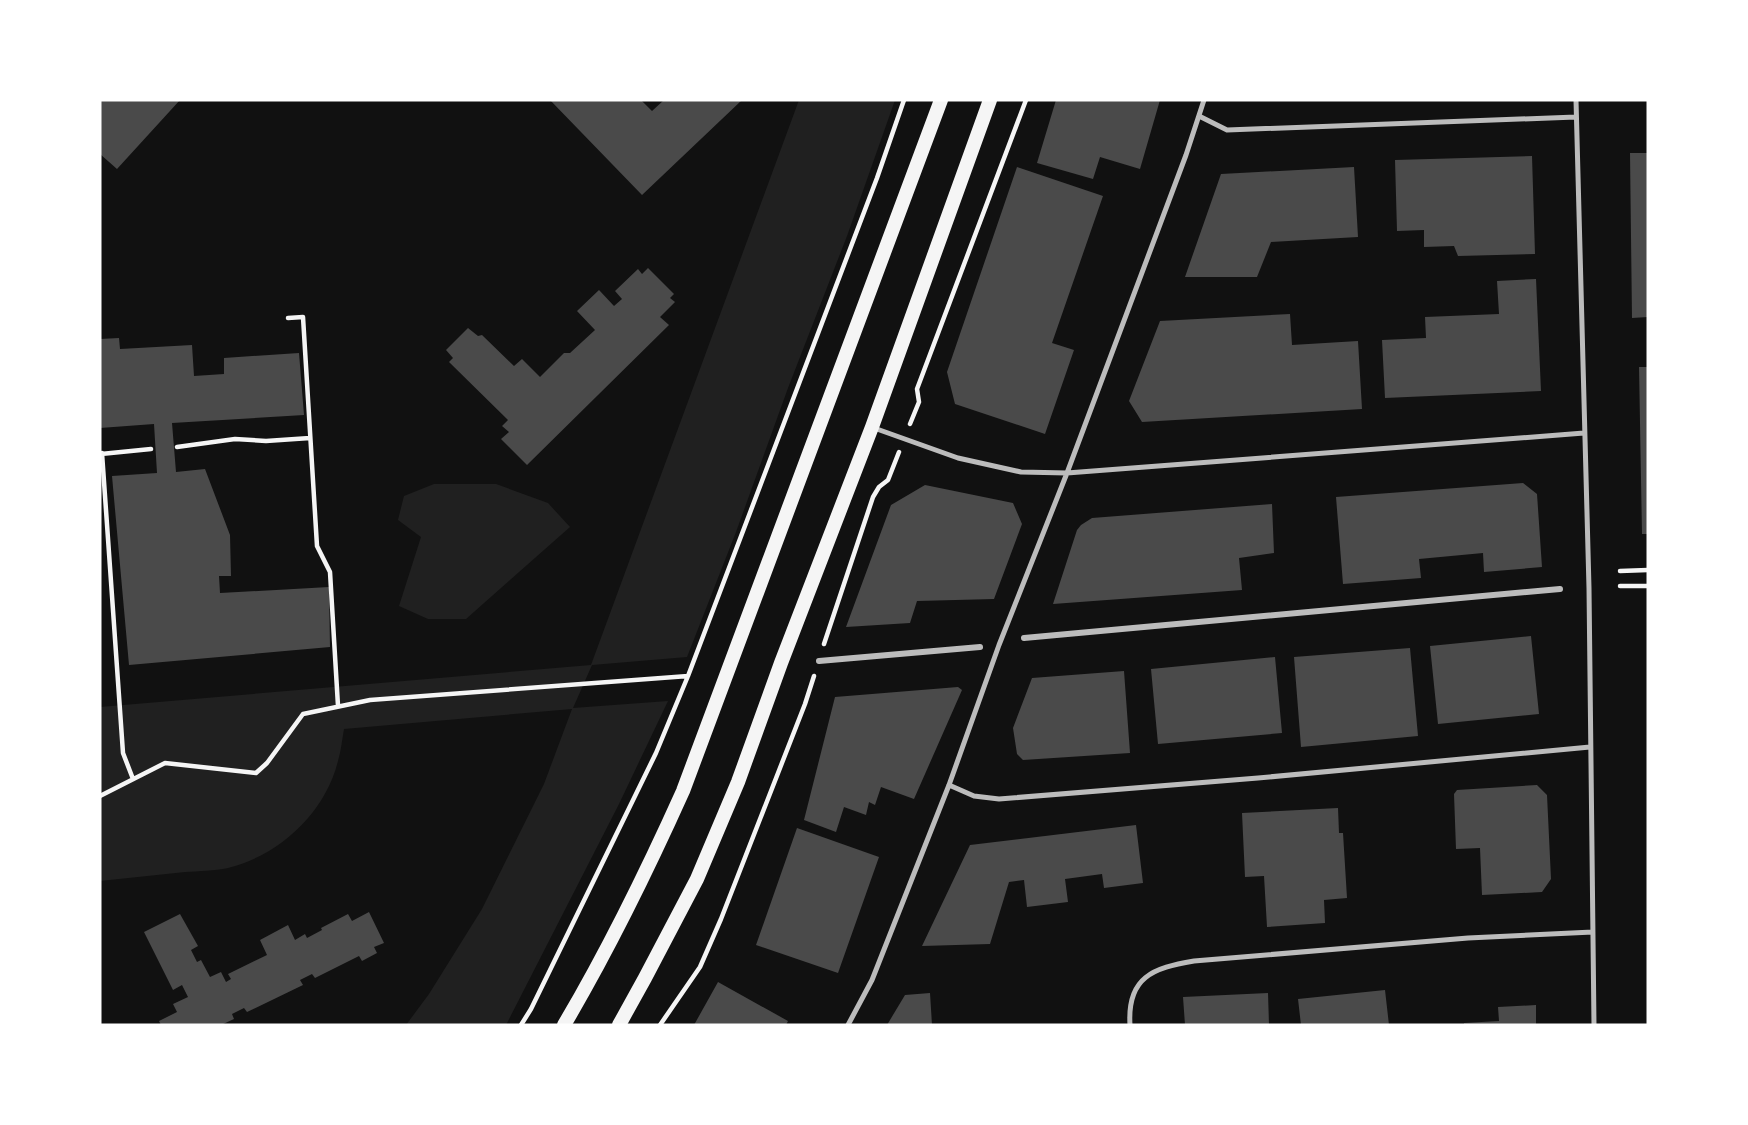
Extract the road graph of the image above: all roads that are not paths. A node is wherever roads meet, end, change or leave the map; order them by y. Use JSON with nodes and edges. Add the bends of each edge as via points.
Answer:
{"nodes":[{"id":1,"x":941,"y":100,"type":"edge"},
{"id":2,"x":990,"y":100,"type":"edge"},
{"id":3,"x":1204,"y":100,"type":"edge"},
{"id":4,"x":1576,"y":100,"type":"edge"},
{"id":5,"x":1199,"y":116,"type":"junction"},
{"id":6,"x":1576,"y":117,"type":"junction"},
{"id":7,"x":872,"y":427,"type":"junction"},
{"id":8,"x":1584,"y":433,"type":"junction"},
{"id":9,"x":1066,"y":473,"type":"junction"},
{"id":10,"x":1560,"y":589,"type":"dead end"},
{"id":11,"x":1024,"y":638,"type":"dead end"},
{"id":12,"x":980,"y":647,"type":"dead end"},
{"id":13,"x":819,"y":661,"type":"road end"},
{"id":14,"x":1590,"y":747,"type":"junction"},
{"id":15,"x":948,"y":785,"type":"junction"},
{"id":16,"x":1593,"y":932,"type":"junction"},
{"id":17,"x":564,"y":1025,"type":"edge"},
{"id":18,"x":619,"y":1025,"type":"edge"},
{"id":19,"x":848,"y":1025,"type":"edge"},
{"id":20,"x":1130,"y":1025,"type":"edge"},
{"id":21,"x":1594,"y":1025,"type":"edge"}],
"edges":[{"from":1,"to":17,"type":"main road","via":[[683,790],[642,881]]},
{"from":2,"to":7,"type":"main road"},
{"from":3,"to":5,"type":"lane"},
{"from":4,"to":6,"type":"lane"},
{"from":5,"to":6,"type":"lane","via":[[1227,130]]},
{"from":5,"to":9,"type":"lane"},
{"from":6,"to":8,"type":"lane"},
{"from":7,"to":9,"type":"lane","via":[[958,458],[1021,472]]},
{"from":7,"to":18,"type":"main road","via":[[738,782],[702,867]]},
{"from":8,"to":9,"type":"lane"},
{"from":8,"to":14,"type":"lane"},
{"from":9,"to":15,"type":"lane"},
{"from":10,"to":11,"type":"street"},
{"from":12,"to":13,"type":"street"},
{"from":14,"to":15,"type":"lane","via":[[999,799],[974,796]]},
{"from":14,"to":16,"type":"lane"},
{"from":15,"to":19,"type":"lane","via":[[872,980]]},
{"from":16,"to":20,"type":"lane","via":[[1390,944],[1167,965],[1148,974],[1135,990]]},
{"from":16,"to":21,"type":"lane"}]}
